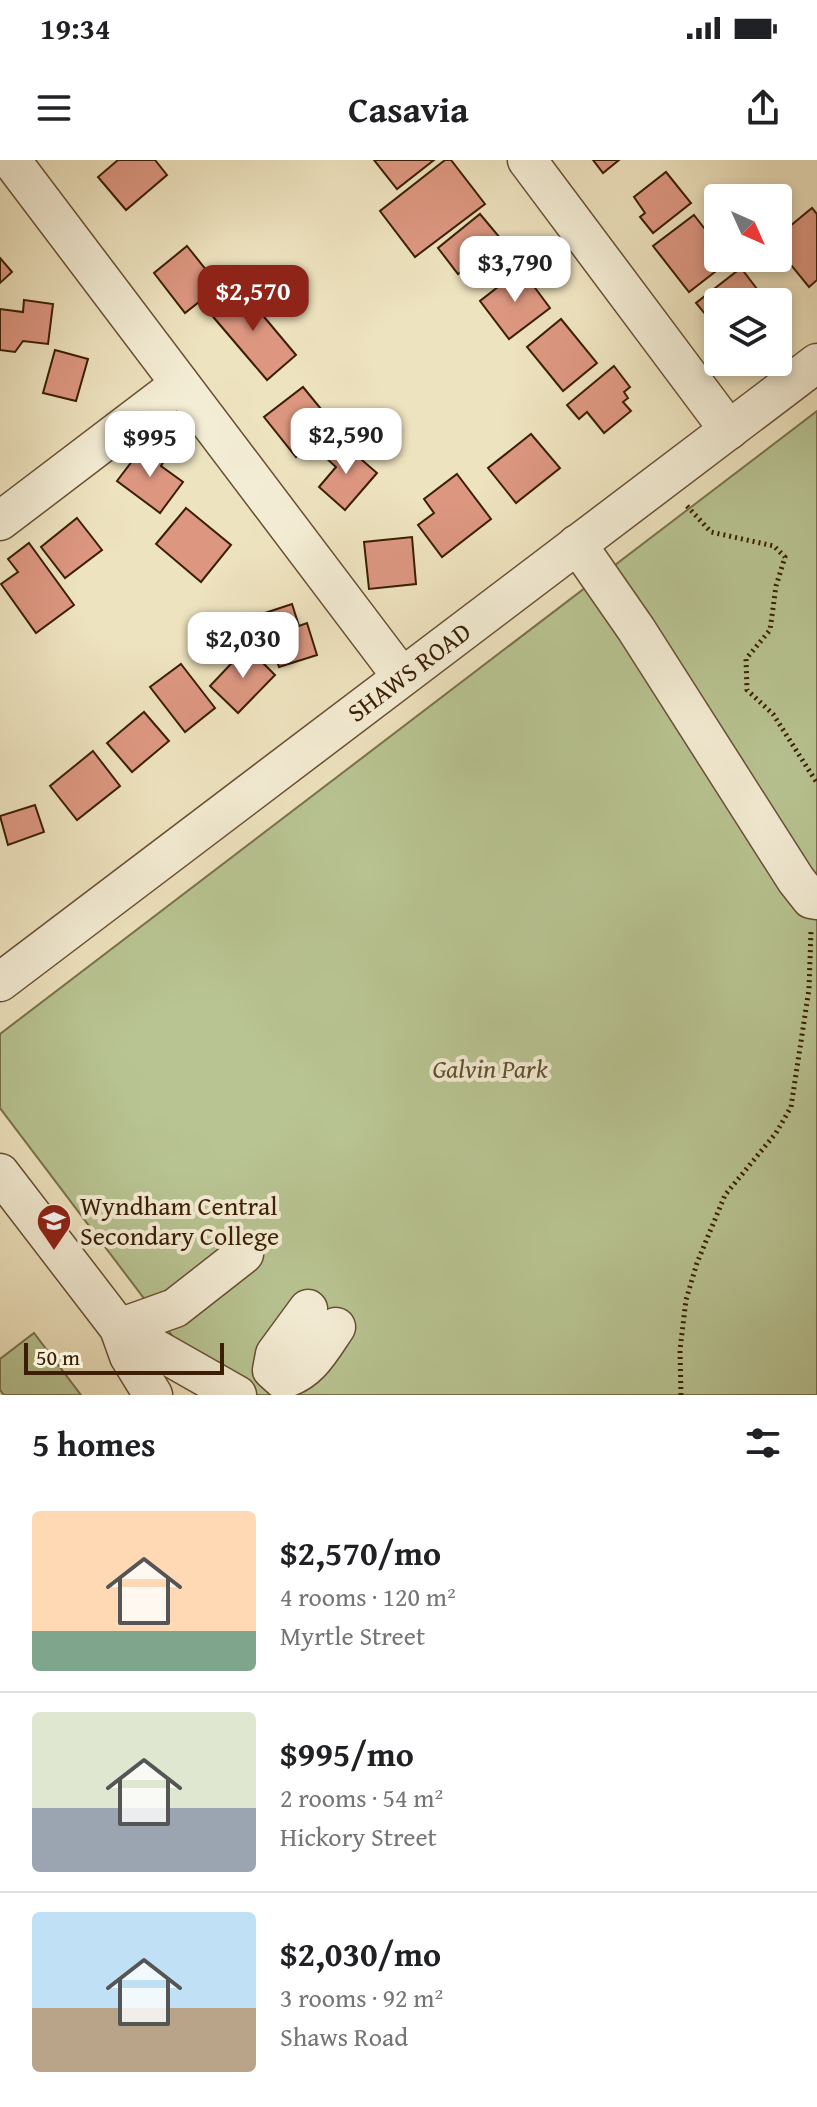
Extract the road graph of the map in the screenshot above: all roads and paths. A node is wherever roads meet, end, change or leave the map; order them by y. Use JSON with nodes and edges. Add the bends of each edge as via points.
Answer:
{"nodes":[{"id":1,"x":11,"y":160,"type":"edge"},
{"id":2,"x":527,"y":160,"type":"edge"},
{"id":3,"x":817,"y":363,"type":"edge"},
{"id":4,"x":180,"y":384,"type":"junction"},
{"id":5,"x":729,"y":430,"type":"junction"},
{"id":6,"x":687,"y":506,"type":"dead end"},
{"id":7,"x":0,"y":521,"type":"edge"},
{"id":8,"x":577,"y":544,"type":"junction"},
{"id":9,"x":402,"y":677,"type":"junction"},
{"id":10,"x":817,"y":783,"type":"edge"},
{"id":11,"x":814,"y":900,"type":"edge"},
{"id":12,"x":42,"y":950,"type":"junction"},
{"id":13,"x":0,"y":951,"type":"edge"},
{"id":14,"x":0,"y":982,"type":"edge"},
{"id":15,"x":0,"y":1173,"type":"edge"},
{"id":16,"x":244,"y":1254,"type":"dead end"},
{"id":17,"x":119,"y":1328,"type":"junction"},
{"id":18,"x":153,"y":1395,"type":"edge"},
{"id":19,"x":237,"y":1395,"type":"edge"},
{"id":20,"x":681,"y":1395,"type":"edge"}],
"edges":[{"from":1,"to":4,"type":"street"},
{"from":2,"to":5,"type":"street"},
{"from":3,"to":5,"type":"street","name":"SHAWS ROAD"},
{"from":4,"to":7,"type":"street"},
{"from":4,"to":9,"type":"street"},
{"from":5,"to":8,"type":"street","name":"SHAWS ROAD"},
{"from":6,"to":10,"type":"path","via":[[711,532],[774,546],[785,557],[770,630],[746,659],[747,690],[773,714]]},
{"from":8,"to":9,"type":"street","name":"SHAWS ROAD"},
{"from":8,"to":11,"type":"street"},
{"from":9,"to":12,"type":"street","name":"SHAWS ROAD"},
{"from":11,"to":20,"type":"path","via":[[809,989],[791,1107],[725,1195],[697,1263],[686,1300]]},
{"from":12,"to":13,"type":"street"},
{"from":12,"to":14,"type":"street","name":"SHAWS ROAD"},
{"from":15,"to":17,"type":"street"},
{"from":16,"to":17,"type":"street","via":[[175,1308]]},
{"from":17,"to":18,"type":"street"},
{"from":17,"to":19,"type":"street"}]}
